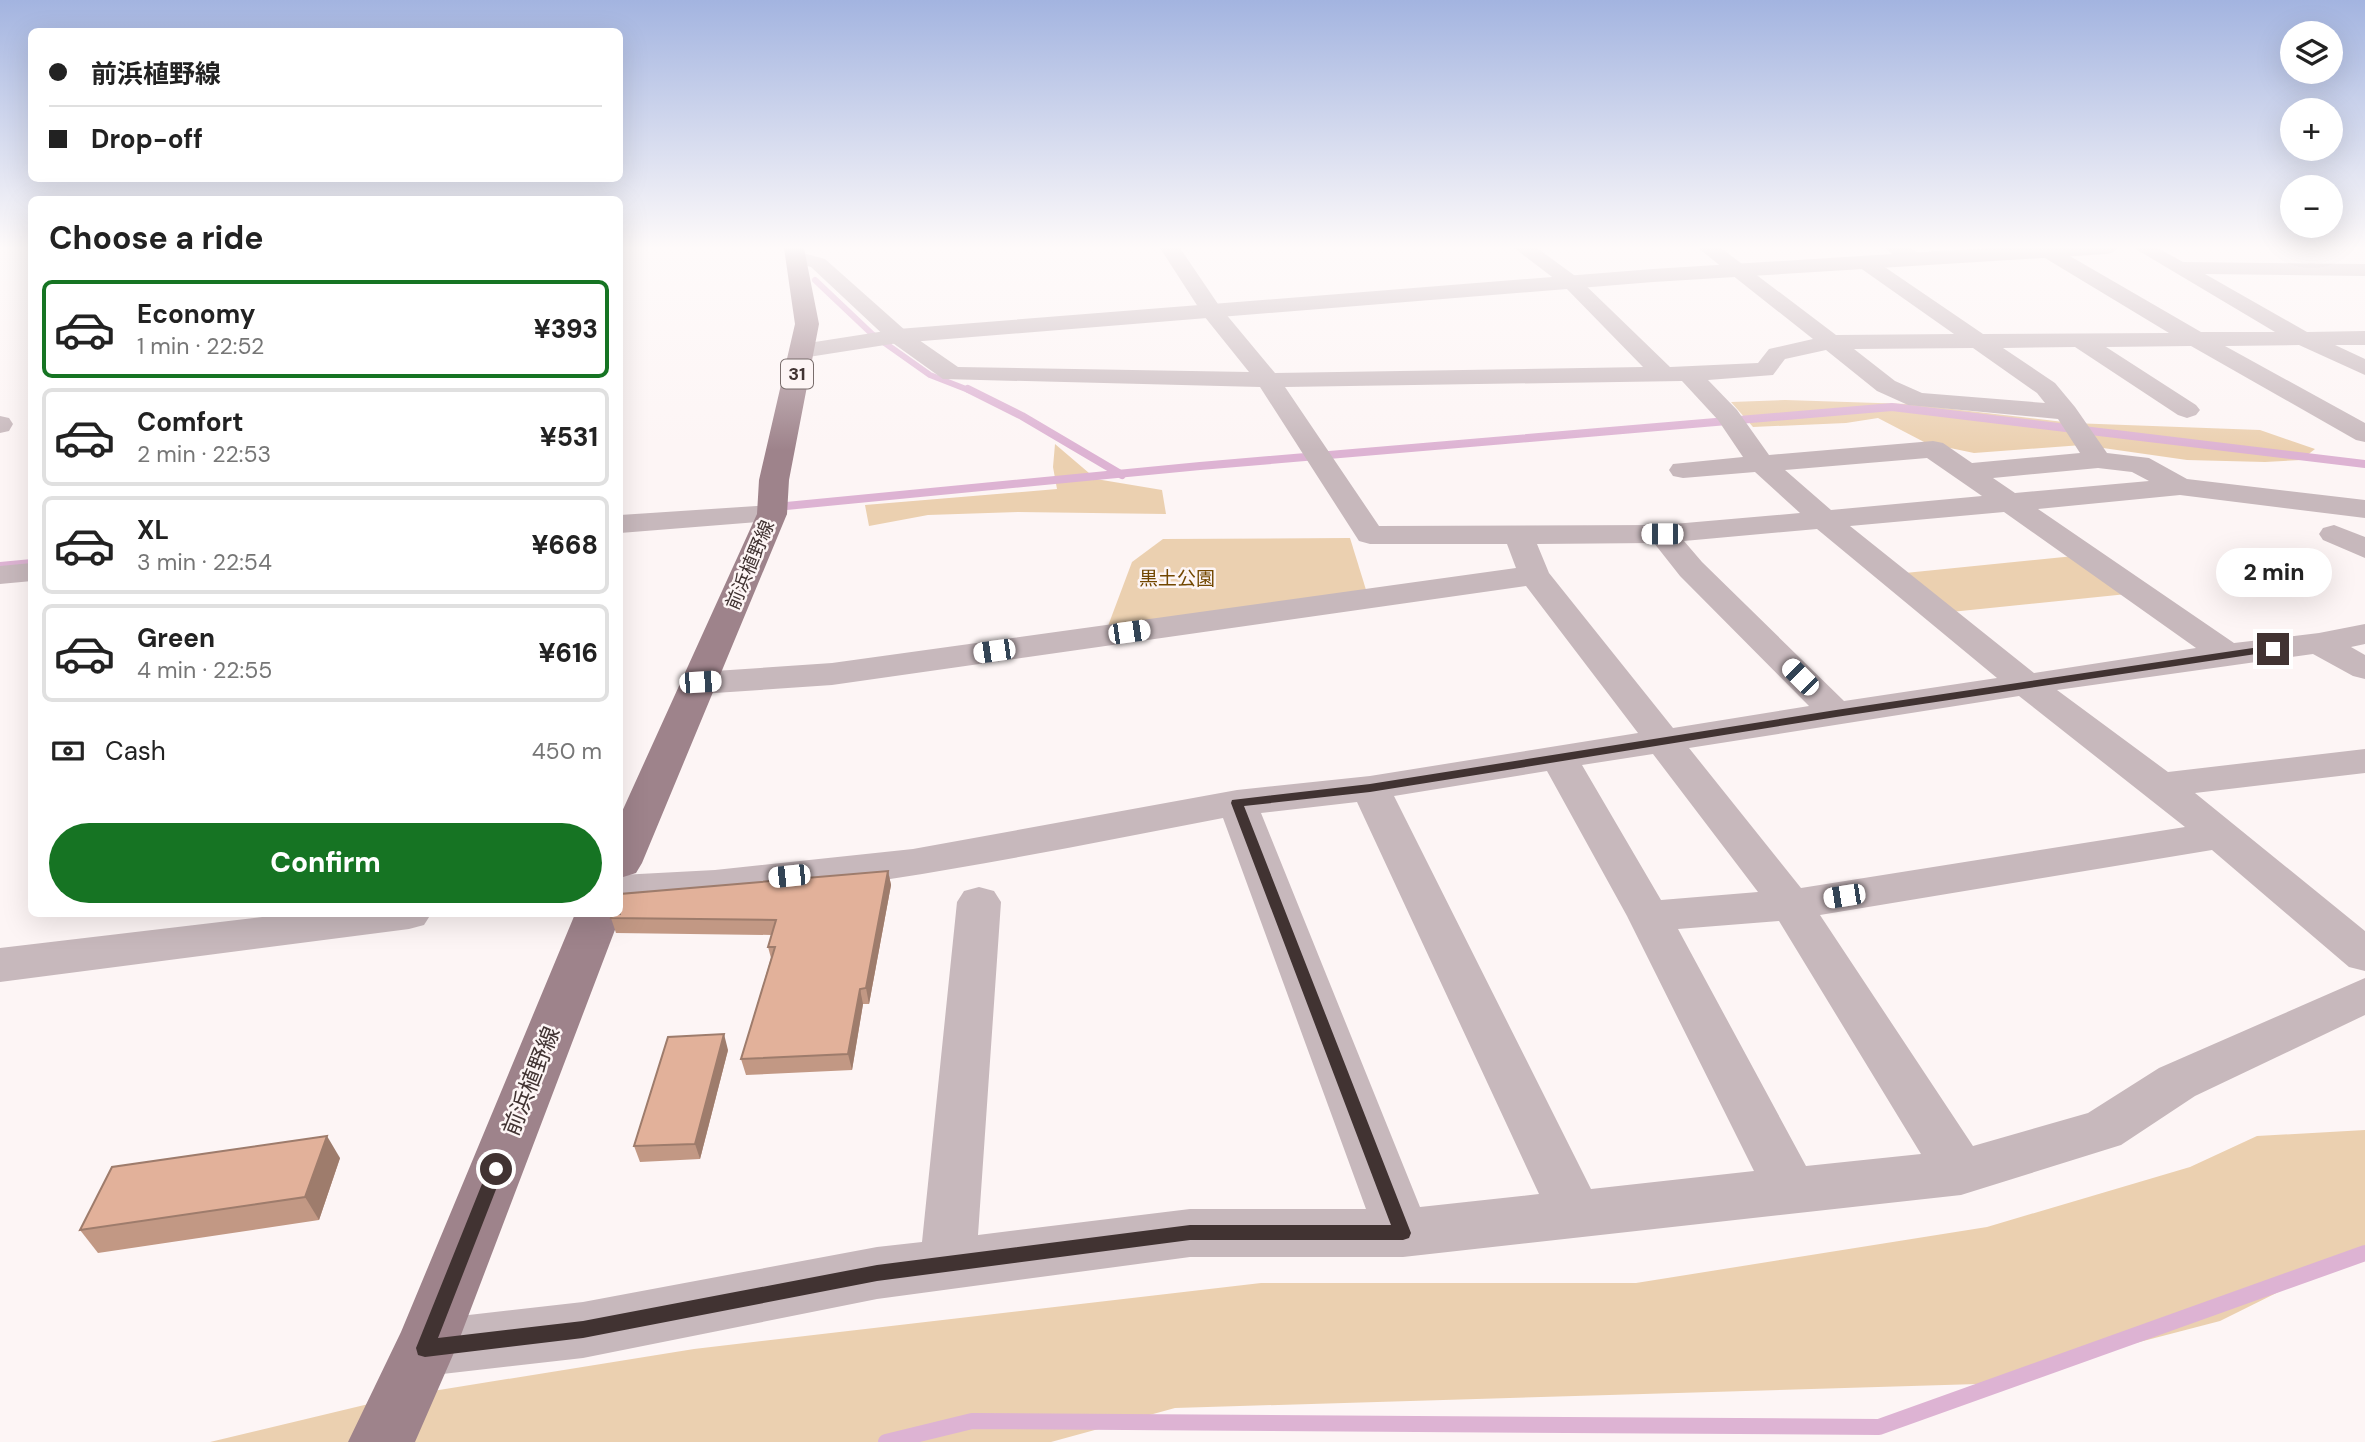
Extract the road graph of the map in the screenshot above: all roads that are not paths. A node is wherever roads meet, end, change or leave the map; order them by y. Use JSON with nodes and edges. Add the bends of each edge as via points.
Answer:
{"nodes":[{"id":1,"x":806,"y":315,"type":"edge"},
{"id":2,"x":865,"y":315,"type":"edge"},
{"id":3,"x":1160,"y":315,"type":"edge"},
{"id":4,"x":1215,"y":315,"type":"edge"},
{"id":5,"x":1609,"y":315,"type":"edge"},
{"id":6,"x":1800,"y":315,"type":"edge"},
{"id":7,"x":1942,"y":315,"type":"edge"},
{"id":8,"x":2156,"y":315,"type":"edge"},
{"id":9,"x":2264,"y":315,"type":"edge"},
{"id":10,"x":885,"y":338,"type":"junction"},
{"id":11,"x":2365,"y":338,"type":"edge"},
{"id":12,"x":2304,"y":339,"type":"junction"},
{"id":13,"x":2081,"y":340,"type":"junction"},
{"id":14,"x":1980,"y":341,"type":"junction"},
{"id":15,"x":2199,"y":341,"type":"junction"},
{"id":16,"x":1830,"y":342,"type":"junction"},
{"id":17,"x":802,"y":351,"type":"junction"},
{"id":18,"x":2365,"y":368,"type":"edge"},
{"id":19,"x":1675,"y":374,"type":"junction"},
{"id":20,"x":1268,"y":380,"type":"junction"},
{"id":21,"x":2187,"y":410,"type":"dead end"},
{"id":22,"x":2066,"y":412,"type":"junction"},
{"id":23,"x":2365,"y":434,"type":"edge"},
{"id":24,"x":2098,"y":460,"type":"junction"},
{"id":25,"x":1760,"y":462,"type":"junction"},
{"id":26,"x":1683,"y":470,"type":"dead end"},
{"id":27,"x":1968,"y":472,"type":"junction"},
{"id":28,"x":2180,"y":487,"type":"junction"},
{"id":29,"x":2013,"y":504,"type":"junction"},
{"id":30,"x":772,"y":506,"type":"junction"},
{"id":31,"x":2365,"y":509,"type":"edge"},
{"id":32,"x":1826,"y":521,"type":"junction"},
{"id":33,"x":623,"y":524,"type":"edge"},
{"id":34,"x":1662,"y":534,"type":"junction"},
{"id":35,"x":2334,"y":534,"type":"dead end"},
{"id":36,"x":1520,"y":535,"type":"junction"},
{"id":37,"x":2365,"y":550,"type":"edge"},
{"id":38,"x":28,"y":572,"type":"edge"},
{"id":39,"x":0,"y":575,"type":"edge"},
{"id":40,"x":1534,"y":575,"type":"junction"},
{"id":41,"x":2365,"y":634,"type":"edge"},
{"id":42,"x":2319,"y":643,"type":"junction"},
{"id":43,"x":2227,"y":654,"type":"junction"},
{"id":44,"x":2365,"y":668,"type":"edge"},
{"id":45,"x":700,"y":682,"type":"junction"},
{"id":46,"x":2026,"y":684,"type":"junction"},
{"id":47,"x":1836,"y":713,"type":"junction"},
{"id":48,"x":1662,"y":742,"type":"junction"},
{"id":49,"x":1559,"y":758,"type":"junction"},
{"id":50,"x":2365,"y":761,"type":"edge"},
{"id":51,"x":2160,"y":785,"type":"junction"},
{"id":52,"x":1370,"y":788,"type":"junction"},
{"id":53,"x":1237,"y":803,"type":"junction"},
{"id":54,"x":2219,"y":835,"type":"junction"},
{"id":55,"x":623,"y":856,"type":"edge"},
{"id":56,"x":623,"y":890,"type":"edge"},
{"id":57,"x":979,"y":902,"type":"dead end"},
{"id":58,"x":1791,"y":905,"type":"junction"},
{"id":59,"x":1649,"y":916,"type":"junction"},
{"id":60,"x":385,"y":917,"type":"edge"},
{"id":61,"x":597,"y":917,"type":"edge"},
{"id":62,"x":2365,"y":955,"type":"edge"},
{"id":63,"x":0,"y":965,"type":"edge"},
{"id":64,"x":2365,"y":995,"type":"edge"},
{"id":65,"x":1962,"y":1172,"type":"junction"},
{"id":66,"x":1791,"y":1190,"type":"junction"},
{"id":67,"x":1575,"y":1213,"type":"junction"},
{"id":68,"x":1403,"y":1233,"type":"junction"},
{"id":69,"x":948,"y":1264,"type":"junction"},
{"id":70,"x":425,"y":1348,"type":"junction"},
{"id":71,"x":381,"y":1442,"type":"edge"}],
"edges":[{"from":1,"to":17,"type":"main road","name":"前浜植野線","number":"31"},
{"from":2,"to":10,"type":"street"},
{"from":3,"to":10,"type":"street"},
{"from":4,"to":20,"type":"street"},
{"from":5,"to":19,"type":"street"},
{"from":6,"to":16,"type":"street"},
{"from":7,"to":14,"type":"street"},
{"from":8,"to":15,"type":"street"},
{"from":9,"to":12,"type":"street"},
{"from":10,"to":17,"type":"street"},
{"from":10,"to":20,"type":"street","via":[[953,374]]},
{"from":11,"to":12,"type":"street"},
{"from":12,"to":15,"type":"street"},
{"from":12,"to":18,"type":"street"},
{"from":13,"to":14,"type":"street"},
{"from":13,"to":15,"type":"street"},
{"from":13,"to":21,"type":"street"},
{"from":14,"to":16,"type":"street"},
{"from":14,"to":22,"type":"street","via":[[2046,388]]},
{"from":15,"to":23,"type":"street"},
{"from":16,"to":19,"type":"street","via":[[1777,354],[1765,370]]},
{"from":16,"to":22,"type":"street","via":[[1886,387],[1917,400]]},
{"from":17,"to":30,"type":"main road","name":"前浜植野線","number":"31"},
{"from":19,"to":20,"type":"street"},
{"from":19,"to":25,"type":"street","via":[[1734,424]]},
{"from":20,"to":36,"type":"street","via":[[1370,535]]},
{"from":22,"to":24,"type":"street"},
{"from":24,"to":27,"type":"street"},
{"from":24,"to":28,"type":"street","via":[[2139,464]]},
{"from":25,"to":26,"type":"street"},
{"from":25,"to":27,"type":"street","via":[[1933,449]]},
{"from":25,"to":32,"type":"street"},
{"from":27,"to":29,"type":"street"},
{"from":28,"to":29,"type":"street"},
{"from":28,"to":31,"type":"street"},
{"from":29,"to":32,"type":"street"},
{"from":29,"to":43,"type":"street"},
{"from":30,"to":33,"type":"street"},
{"from":30,"to":45,"type":"main road","name":"前浜植野線","number":"31"},
{"from":32,"to":34,"type":"street"},
{"from":32,"to":46,"type":"street"},
{"from":34,"to":36,"type":"street"},
{"from":34,"to":47,"type":"street","via":[[1691,569]]},
{"from":35,"to":37,"type":"street"},
{"from":36,"to":40,"type":"street"},
{"from":38,"to":39,"type":"street"},
{"from":40,"to":45,"type":"street","via":[[832,674]]},
{"from":40,"to":48,"type":"street"},
{"from":41,"to":42,"type":"street"},
{"from":42,"to":43,"type":"street"},
{"from":42,"to":44,"type":"street"},
{"from":43,"to":46,"type":"street"},
{"from":45,"to":55,"type":"main road","name":"前浜植野線","number":"31"},
{"from":46,"to":47,"type":"street"},
{"from":46,"to":51,"type":"street"},
{"from":47,"to":48,"type":"street"},
{"from":48,"to":49,"type":"street"},
{"from":48,"to":58,"type":"street"},
{"from":49,"to":52,"type":"street"},
{"from":49,"to":59,"type":"street"},
{"from":50,"to":51,"type":"street"},
{"from":51,"to":54,"type":"street"},
{"from":52,"to":53,"type":"street"},
{"from":52,"to":67,"type":"street"},
{"from":53,"to":56,"type":"street","via":[[912,863]]},
{"from":53,"to":68,"type":"street"},
{"from":54,"to":58,"type":"street"},
{"from":54,"to":62,"type":"street"},
{"from":57,"to":69,"type":"street"},
{"from":58,"to":59,"type":"street"},
{"from":58,"to":65,"type":"street"},
{"from":59,"to":66,"type":"street"},
{"from":60,"to":63,"type":"street"},
{"from":61,"to":70,"type":"main road","name":"前浜植野線"},
{"from":64,"to":65,"type":"street","via":[[2177,1082],[2103,1130]]},
{"from":65,"to":66,"type":"street"},
{"from":66,"to":67,"type":"street"},
{"from":67,"to":68,"type":"street"},
{"from":68,"to":69,"type":"street","via":[[1190,1233]]},
{"from":69,"to":70,"type":"street","via":[[877,1273],[583,1330]]},
{"from":70,"to":71,"type":"main road","name":"前浜植野線"}]}
